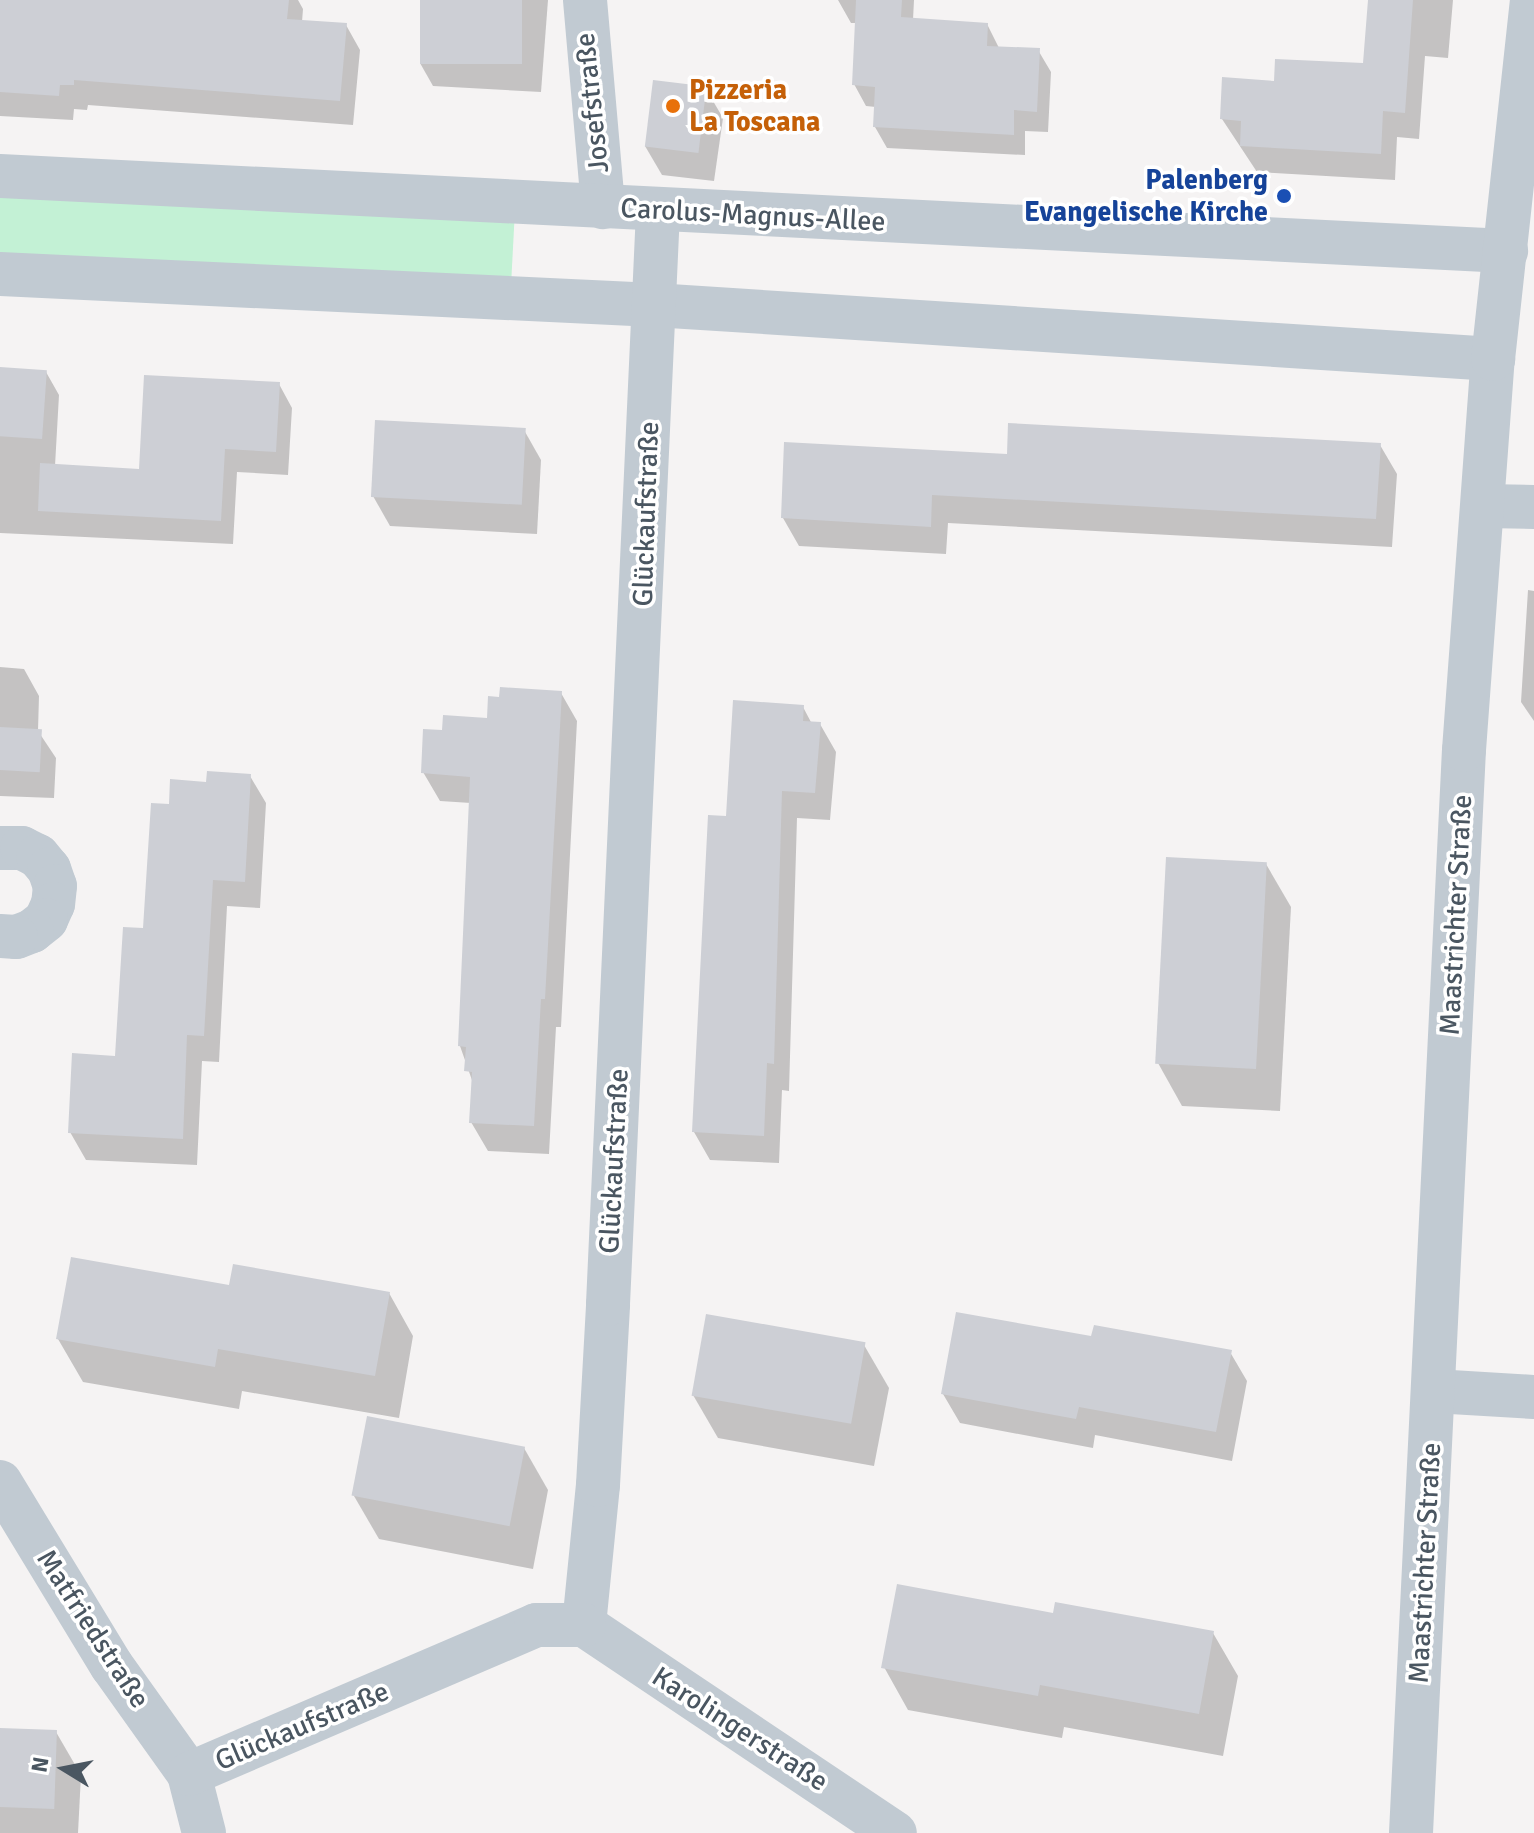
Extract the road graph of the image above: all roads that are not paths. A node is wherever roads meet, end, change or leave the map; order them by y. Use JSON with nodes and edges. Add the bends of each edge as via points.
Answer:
{"nodes":[{"id":1,"x":585,"y":0,"type":"edge"},
{"id":2,"x":1532,"y":0,"type":"edge"},
{"id":3,"x":0,"y":176,"type":"edge"},
{"id":4,"x":603,"y":207,"type":"junction"},
{"id":5,"x":658,"y":211,"type":"junction"},
{"id":6,"x":1506,"y":251,"type":"junction"},
{"id":7,"x":0,"y":274,"type":"edge"},
{"id":8,"x":654,"y":305,"type":"junction"},
{"id":9,"x":1493,"y":359,"type":"junction"},
{"id":10,"x":1484,"y":506,"type":"junction"},
{"id":11,"x":1534,"y":507,"type":"edge"},
{"id":12,"x":0,"y":848,"type":"edge"},
{"id":13,"x":2,"y":945,"type":"edge"},
{"id":14,"x":1434,"y":1391,"type":"junction"},
{"id":15,"x":1534,"y":1397,"type":"edge"},
{"id":16,"x":0,"y":1482,"type":"edge"},
{"id":17,"x":584,"y":1625,"type":"junction"},
{"id":18,"x":189,"y":1774,"type":"junction"},
{"id":19,"x":204,"y":1833,"type":"edge"},
{"id":20,"x":895,"y":1833,"type":"edge"},
{"id":21,"x":1411,"y":1833,"type":"edge"}],
"edges":[{"from":1,"to":4,"type":"street","name":"Josefstraße"},
{"from":2,"to":6,"type":"street","name":"Maastrichter Straße"},
{"from":3,"to":4,"type":"street","name":"Carolus-Magnus-Allee"},
{"from":4,"to":5,"type":"street","name":"Carolus-Magnus-Allee"},
{"from":5,"to":6,"type":"street","name":"Carolus-Magnus-Allee"},
{"from":5,"to":8,"type":"street","name":"Glückaufstraße"},
{"from":6,"to":9,"type":"street","name":"Maastrichter Straße"},
{"from":7,"to":8,"type":"street"},
{"from":8,"to":9,"type":"street"},
{"from":8,"to":17,"type":"street","name":"Glückaufstraße","via":[[608,1304]]},
{"from":9,"to":10,"type":"street","name":"Maastrichter Straße"},
{"from":10,"to":11,"type":"street"},
{"from":10,"to":14,"type":"street","name":"Maastrichter Straße","via":[[1464,750]]},
{"from":12,"to":13,"type":"street","via":[[22,848],[38,856],[55,886],[46,920]]},
{"from":14,"to":15,"type":"street"},
{"from":14,"to":21,"type":"street","name":"Maastrichter Straße"},
{"from":16,"to":18,"type":"street","name":"Matfriedstraße","via":[[112,1666]]},
{"from":17,"to":18,"type":"street","name":"Glückaufstraße","via":[[536,1625]]},
{"from":17,"to":20,"type":"street","name":"Karolingerstraße"},
{"from":18,"to":19,"type":"street","name":"Glückaufstraße"}]}
